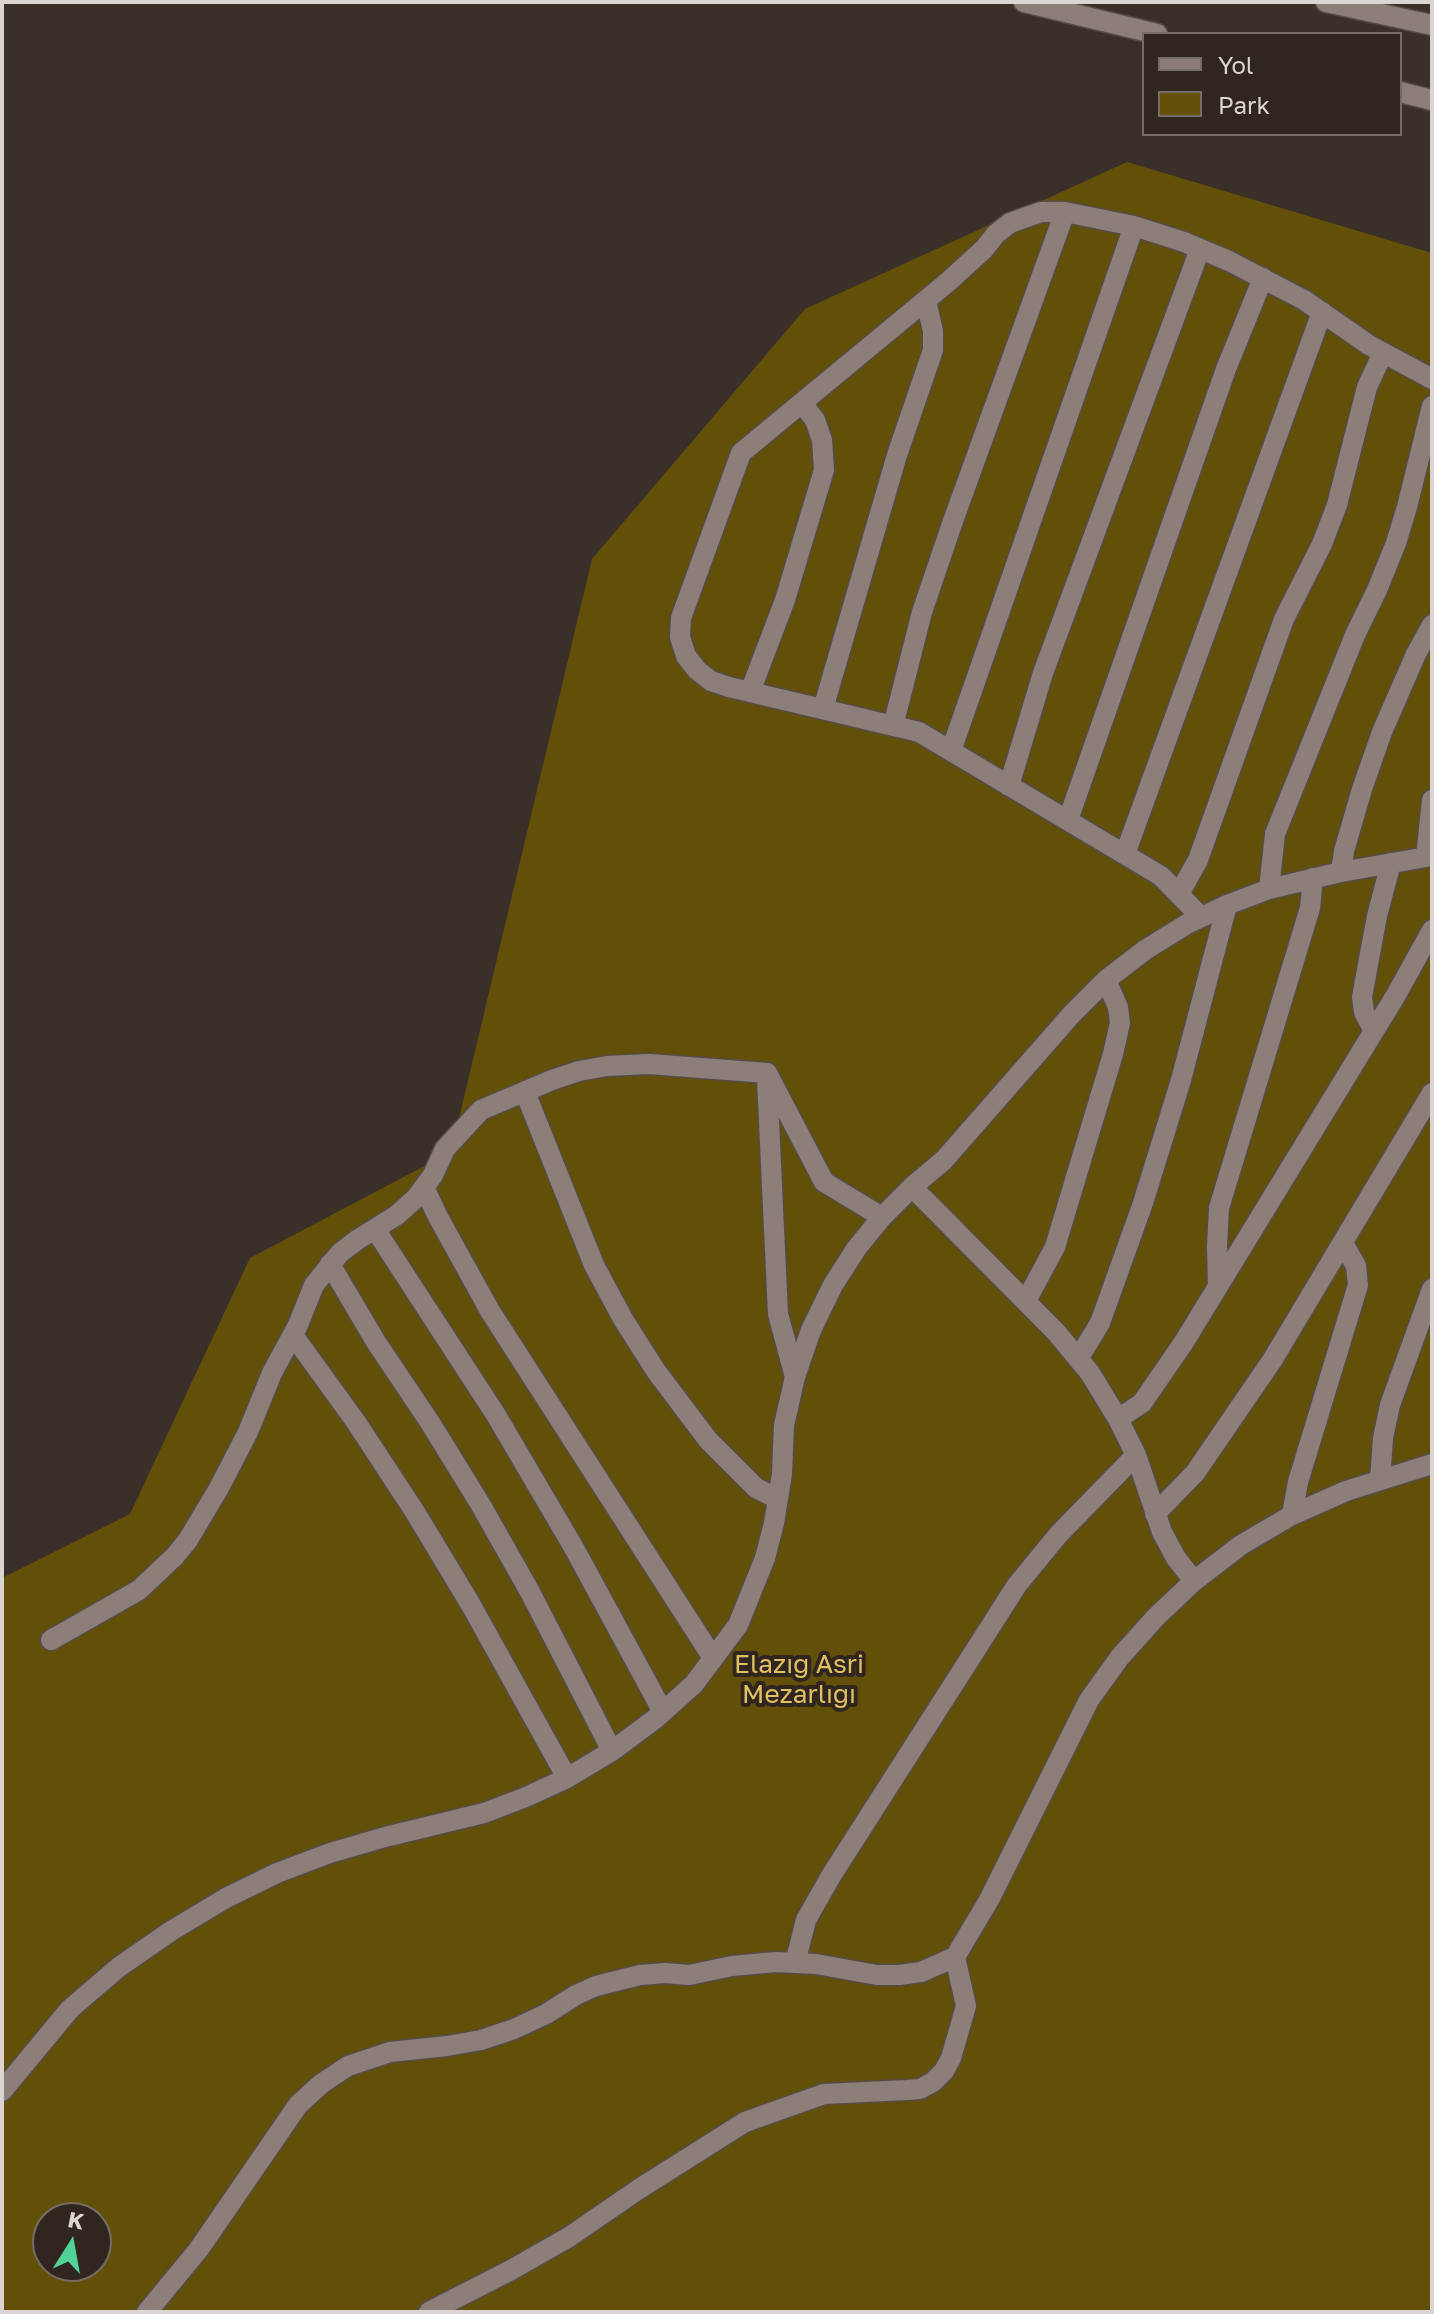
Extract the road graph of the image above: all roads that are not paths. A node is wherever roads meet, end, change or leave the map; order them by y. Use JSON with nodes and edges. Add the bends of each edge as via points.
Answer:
{"nodes":[{"id":1,"x":1024,"y":2,"type":"edge"},
{"id":2,"x":1326,"y":2,"type":"edge"},
{"id":3,"x":1432,"y":25,"type":"edge"},
{"id":4,"x":1149,"y":32,"type":"edge"},
{"id":5,"x":1402,"y":92,"type":"edge"},
{"id":6,"x":1432,"y":100,"type":"edge"},
{"id":7,"x":1065,"y":212,"type":"junction"},
{"id":8,"x":1134,"y":226,"type":"junction"},
{"id":9,"x":1200,"y":249,"type":"junction"},
{"id":10,"x":1263,"y":278,"type":"junction"},
{"id":11,"x":926,"y":301,"type":"junction"},
{"id":12,"x":1322,"y":312,"type":"junction"},
{"id":13,"x":1383,"y":353,"type":"junction"},
{"id":14,"x":1432,"y":379,"type":"edge"},
{"id":15,"x":802,"y":403,"type":"junction"},
{"id":16,"x":1432,"y":406,"type":"edge"},
{"id":17,"x":1432,"y":625,"type":"edge"},
{"id":18,"x":750,"y":692,"type":"junction"},
{"id":19,"x":823,"y":709,"type":"junction"},
{"id":20,"x":893,"y":726,"type":"junction"},
{"id":21,"x":951,"y":751,"type":"junction"},
{"id":22,"x":1009,"y":786,"type":"junction"},
{"id":23,"x":1432,"y":800,"type":"edge"},
{"id":24,"x":1068,"y":820,"type":"junction"},
{"id":25,"x":1125,"y":854,"type":"junction"},
{"id":26,"x":1429,"y":856,"type":"edge"},
{"id":27,"x":1391,"y":863,"type":"junction"},
{"id":28,"x":1341,"y":872,"type":"junction"},
{"id":29,"x":1313,"y":878,"type":"junction"},
{"id":30,"x":1269,"y":889,"type":"junction"},
{"id":31,"x":1179,"y":894,"type":"junction"},
{"id":32,"x":1227,"y":905,"type":"junction"},
{"id":33,"x":1201,"y":917,"type":"junction"},
{"id":34,"x":1432,"y":930,"type":"edge"},
{"id":35,"x":1106,"y":980,"type":"junction"},
{"id":36,"x":1374,"y":1031,"type":"junction"},
{"id":37,"x":767,"y":1073,"type":"junction"},
{"id":38,"x":525,"y":1092,"type":"junction"},
{"id":39,"x":1432,"y":1093,"type":"edge"},
{"id":40,"x":424,"y":1187,"type":"junction"},
{"id":41,"x":912,"y":1187,"type":"junction"},
{"id":42,"x":882,"y":1217,"type":"junction"},
{"id":43,"x":375,"y":1229,"type":"junction"},
{"id":44,"x":1343,"y":1243,"type":"junction"},
{"id":45,"x":330,"y":1264,"type":"junction"},
{"id":46,"x":1218,"y":1286,"type":"junction"},
{"id":47,"x":1432,"y":1289,"type":"edge"},
{"id":48,"x":1026,"y":1301,"type":"junction"},
{"id":49,"x":293,"y":1335,"type":"junction"},
{"id":50,"x":1078,"y":1359,"type":"junction"},
{"id":51,"x":795,"y":1377,"type":"junction"},
{"id":52,"x":1118,"y":1419,"type":"junction"},
{"id":53,"x":1136,"y":1455,"type":"junction"},
{"id":54,"x":1432,"y":1464,"type":"edge"},
{"id":55,"x":1380,"y":1480,"type":"junction"},
{"id":56,"x":778,"y":1499,"type":"junction"},
{"id":57,"x":1155,"y":1514,"type":"junction"},
{"id":58,"x":1292,"y":1515,"type":"junction"},
{"id":59,"x":1194,"y":1581,"type":"junction"},
{"id":60,"x":51,"y":1640,"type":"dead end"},
{"id":61,"x":713,"y":1658,"type":"junction"},
{"id":62,"x":663,"y":1712,"type":"junction"},
{"id":63,"x":612,"y":1751,"type":"junction"},
{"id":64,"x":567,"y":1778,"type":"junction"},
{"id":65,"x":955,"y":1957,"type":"junction"},
{"id":66,"x":795,"y":1963,"type":"junction"},
{"id":67,"x":2,"y":2091,"type":"edge"},
{"id":68,"x":147,"y":2312,"type":"edge"},
{"id":69,"x":429,"y":2312,"type":"edge"}],
"edges":[{"from":1,"to":4,"type":"street"},
{"from":2,"to":3,"type":"street"},
{"from":5,"to":6,"type":"street"},
{"from":7,"to":8,"type":"street"},
{"from":7,"to":11,"type":"street","via":[[1026,215],[1010,223]]},
{"from":7,"to":20,"type":"street","via":[[927,599]]},
{"from":8,"to":9,"type":"street"},
{"from":8,"to":21,"type":"street"},
{"from":9,"to":10,"type":"street"},
{"from":9,"to":22,"type":"street","via":[[1043,673]]},
{"from":10,"to":12,"type":"street"},
{"from":10,"to":24,"type":"street","via":[[1226,369]]},
{"from":11,"to":15,"type":"street"},
{"from":11,"to":19,"type":"street","via":[[933,350]]},
{"from":12,"to":13,"type":"street"},
{"from":12,"to":25,"type":"street"},
{"from":13,"to":14,"type":"street"},
{"from":13,"to":31,"type":"street","via":[[1363,401],[1337,505],[1284,619],[1198,860]]},
{"from":15,"to":18,"type":"street","via":[[822,440],[824,470],[785,600]]},
{"from":15,"to":18,"type":"street","via":[[741,453],[681,618],[680,637],[697,670],[711,681]]},
{"from":16,"to":30,"type":"street","via":[[1396,543],[1275,834]]},
{"from":17,"to":28,"type":"street","via":[[1382,732]]},
{"from":18,"to":19,"type":"street"},
{"from":19,"to":20,"type":"street"},
{"from":20,"to":21,"type":"street","via":[[919,732]]},
{"from":21,"to":22,"type":"street"},
{"from":22,"to":24,"type":"street"},
{"from":23,"to":26,"type":"street"},
{"from":24,"to":25,"type":"street"},
{"from":25,"to":31,"type":"street"},
{"from":26,"to":27,"type":"street"},
{"from":27,"to":28,"type":"street"},
{"from":27,"to":36,"type":"street","via":[[1362,997]]},
{"from":28,"to":29,"type":"street"},
{"from":29,"to":30,"type":"street"},
{"from":29,"to":46,"type":"street","via":[[1310,908],[1219,1208]]},
{"from":30,"to":32,"type":"street"},
{"from":31,"to":33,"type":"street"},
{"from":32,"to":33,"type":"street"},
{"from":32,"to":50,"type":"street","via":[[1143,1203],[1100,1323]]},
{"from":33,"to":35,"type":"street"},
{"from":34,"to":36,"type":"street"},
{"from":35,"to":41,"type":"street","via":[[944,1160]]},
{"from":35,"to":48,"type":"street","via":[[1120,1023],[1113,1054],[1055,1247]]},
{"from":36,"to":46,"type":"street"},
{"from":37,"to":38,"type":"street","via":[[607,1066]]},
{"from":37,"to":42,"type":"street","via":[[824,1182]]},
{"from":37,"to":51,"type":"street","via":[[778,1314]]},
{"from":38,"to":40,"type":"street","via":[[481,1110],[445,1149]]},
{"from":38,"to":56,"type":"street","via":[[594,1265],[623,1319],[708,1440],[756,1488]]},
{"from":39,"to":44,"type":"street"},
{"from":40,"to":43,"type":"street"},
{"from":40,"to":61,"type":"street","via":[[490,1311]]},
{"from":41,"to":42,"type":"street"},
{"from":41,"to":48,"type":"street"},
{"from":42,"to":51,"type":"street","via":[[833,1285]]},
{"from":43,"to":45,"type":"street"},
{"from":43,"to":62,"type":"street","via":[[496,1415]]},
{"from":44,"to":57,"type":"street","via":[[1195,1473]]},
{"from":44,"to":58,"type":"street","via":[[1356,1266],[1358,1285]]},
{"from":45,"to":49,"type":"street","via":[[314,1285]]},
{"from":45,"to":63,"type":"street","via":[[489,1519]]},
{"from":46,"to":52,"type":"street","via":[[1142,1403]]},
{"from":47,"to":55,"type":"street","via":[[1390,1405]]},
{"from":48,"to":50,"type":"street"},
{"from":49,"to":60,"type":"street","via":[[219,1488],[182,1548],[139,1590]]},
{"from":49,"to":64,"type":"street","via":[[415,1512]]},
{"from":50,"to":52,"type":"street"},
{"from":51,"to":56,"type":"street","via":[[784,1425]]},
{"from":52,"to":53,"type":"street"},
{"from":53,"to":57,"type":"street"},
{"from":53,"to":66,"type":"street","via":[[1017,1585],[831,1876],[806,1920]]},
{"from":54,"to":55,"type":"street"},
{"from":55,"to":58,"type":"street"},
{"from":56,"to":61,"type":"street","via":[[753,1592],[738,1625]]},
{"from":57,"to":59,"type":"street"},
{"from":58,"to":59,"type":"street"},
{"from":59,"to":65,"type":"street","via":[[1120,1657],[1089,1700]]},
{"from":61,"to":62,"type":"street"},
{"from":62,"to":63,"type":"street"},
{"from":63,"to":64,"type":"street"},
{"from":64,"to":67,"type":"street","via":[[484,1813],[330,1853],[226,1898],[132,1958],[70,2009]]},
{"from":65,"to":66,"type":"street","via":[[899,1975]]},
{"from":65,"to":69,"type":"street","via":[[966,2006],[951,2058],[933,2082],[920,2089],[824,2094],[745,2122],[569,2237]]},
{"from":66,"to":68,"type":"street","via":[[616,1979],[481,2040],[390,2052],[348,2066],[298,2105],[199,2249]]}]}
